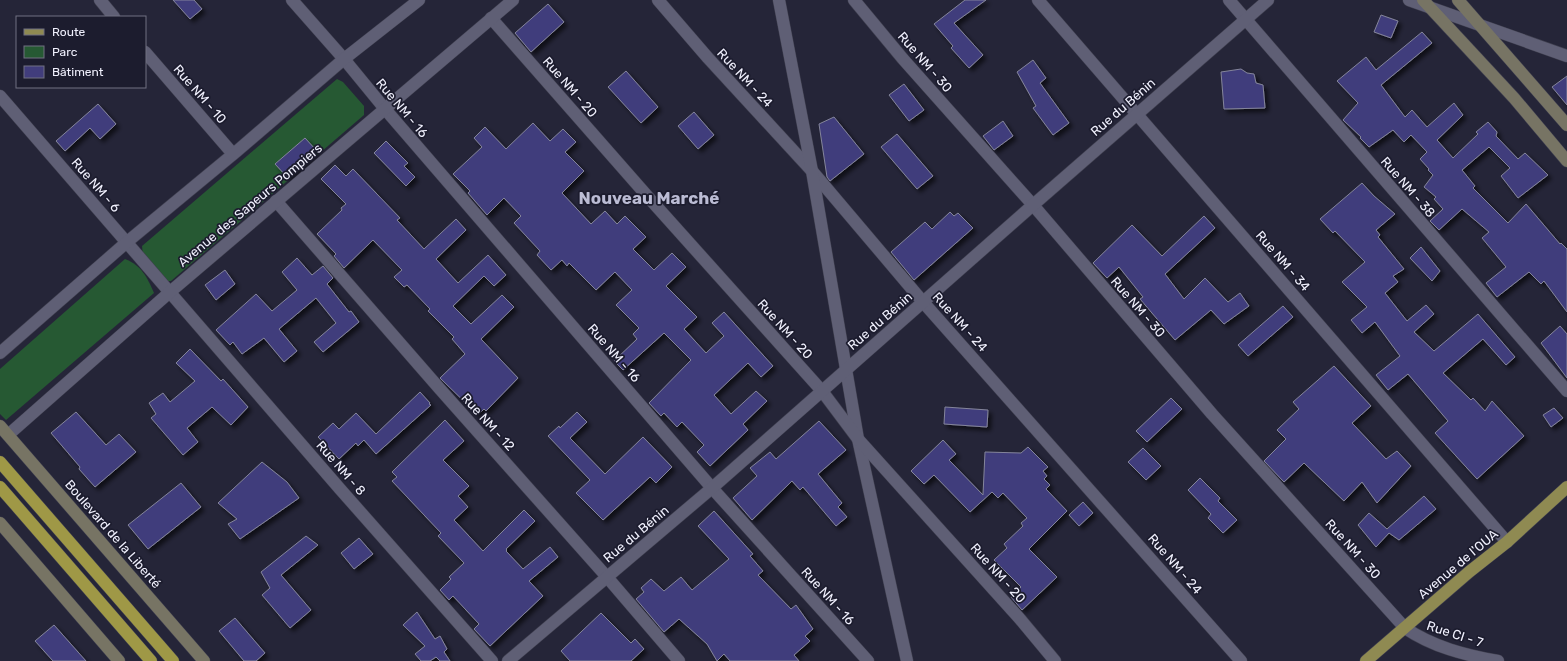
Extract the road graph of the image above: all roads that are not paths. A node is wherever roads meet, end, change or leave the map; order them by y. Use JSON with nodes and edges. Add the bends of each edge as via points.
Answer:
{"nodes":[{"id":1,"x":100,"y":0,"type":"edge"},
{"id":2,"x":292,"y":0,"type":"edge"},
{"id":3,"x":419,"y":0,"type":"edge"},
{"id":4,"x":513,"y":0,"type":"edge"},
{"id":5,"x":658,"y":0,"type":"edge"},
{"id":6,"x":779,"y":0,"type":"edge"},
{"id":7,"x":854,"y":0,"type":"edge"},
{"id":8,"x":1038,"y":0,"type":"edge"},
{"id":9,"x":1229,"y":0,"type":"edge"},
{"id":10,"x":1268,"y":0,"type":"edge"},
{"id":11,"x":1409,"y":0,"type":"edge"},
{"id":12,"x":1458,"y":0,"type":"edge"},
{"id":13,"x":1427,"y":4,"type":"edge"},
{"id":14,"x":113,"y":16,"type":"edge"},
{"id":15,"x":491,"y":18,"type":"junction"},
{"id":16,"x":1245,"y":20,"type":"junction"},
{"id":17,"x":1480,"y":26,"type":"junction"},
{"id":18,"x":146,"y":53,"type":"edge"},
{"id":19,"x":1567,"y":56,"type":"edge"},
{"id":20,"x":344,"y":59,"type":"junction"},
{"id":21,"x":0,"y":96,"type":"edge"},
{"id":22,"x":385,"y":110,"type":"junction"},
{"id":23,"x":1137,"y":114,"type":"junction"},
{"id":24,"x":1567,"y":125,"type":"edge"},
{"id":25,"x":233,"y":154,"type":"junction"},
{"id":26,"x":1567,"y":161,"type":"edge"},
{"id":27,"x":812,"y":171,"type":"junction"},
{"id":28,"x":276,"y":201,"type":"junction"},
{"id":29,"x":1032,"y":205,"type":"junction"},
{"id":30,"x":127,"y":242,"type":"junction"},
{"id":31,"x":170,"y":292,"type":"junction"},
{"id":32,"x":923,"y":302,"type":"junction"},
{"id":33,"x":0,"y":352,"type":"edge"},
{"id":34,"x":846,"y":369,"type":"junction"},
{"id":35,"x":822,"y":391,"type":"junction"},
{"id":36,"x":1567,"y":391,"type":"edge"},
{"id":37,"x":0,"y":426,"type":"edge"},
{"id":38,"x":8,"y":435,"type":"junction"},
{"id":39,"x":858,"y":439,"type":"junction"},
{"id":40,"x":0,"y":462,"type":"edge"},
{"id":41,"x":0,"y":487,"type":"edge"},
{"id":42,"x":1567,"y":487,"type":"edge"},
{"id":43,"x":712,"y":488,"type":"junction"},
{"id":44,"x":0,"y":523,"type":"edge"},
{"id":45,"x":1507,"y":542,"type":"junction"},
{"id":46,"x":608,"y":577,"type":"junction"},
{"id":47,"x":1405,"y":628,"type":"junction"},
{"id":48,"x":119,"y":661,"type":"edge"},
{"id":49,"x":151,"y":661,"type":"edge"},
{"id":50,"x":173,"y":661,"type":"edge"},
{"id":51,"x":204,"y":661,"type":"edge"},
{"id":52,"x":492,"y":661,"type":"edge"},
{"id":53,"x":508,"y":661,"type":"edge"},
{"id":54,"x":679,"y":661,"type":"edge"},
{"id":55,"x":868,"y":661,"type":"edge"},
{"id":56,"x":907,"y":661,"type":"edge"},
{"id":57,"x":1055,"y":661,"type":"edge"},
{"id":58,"x":1241,"y":661,"type":"edge"},
{"id":59,"x":1366,"y":661,"type":"edge"},
{"id":60,"x":1498,"y":661,"type":"edge"}],
"edges":[{"from":1,"to":14,"type":"street"},
{"from":2,"to":20,"type":"street","name":"Rue NM - 16"},
{"from":3,"to":20,"type":"street"},
{"from":4,"to":15,"type":"street","name":"Avenue des Sapeurs Pompiers"},
{"from":5,"to":27,"type":"street","name":"Rue NM - 24"},
{"from":6,"to":27,"type":"street"},
{"from":7,"to":29,"type":"street","name":"Rue NM - 30"},
{"from":8,"to":23,"type":"street","name":"Rue NM - 34"},
{"from":9,"to":16,"type":"street","name":"Rue NM - 38"},
{"from":10,"to":16,"type":"street","name":"Rue du Bénin"},
{"from":11,"to":13,"type":"street"},
{"from":12,"to":17,"type":"main road"},
{"from":13,"to":17,"type":"street"},
{"from":13,"to":26,"type":"main road","via":[[1514,98]]},
{"from":15,"to":22,"type":"street","name":"Avenue des Sapeurs Pompiers"},
{"from":15,"to":35,"type":"street","name":"Rue NM - 20"},
{"from":16,"to":23,"type":"street","name":"Rue du Bénin"},
{"from":16,"to":36,"type":"street","name":"Rue NM - 38"},
{"from":17,"to":19,"type":"street"},
{"from":17,"to":24,"type":"main road"},
{"from":18,"to":25,"type":"street","name":"Rue NM - 10"},
{"from":20,"to":22,"type":"street","name":"Rue NM - 16"},
{"from":20,"to":25,"type":"street"},
{"from":21,"to":30,"type":"street","name":"Rue NM - 6"},
{"from":22,"to":28,"type":"street","name":"Avenue des Sapeurs Pompiers"},
{"from":22,"to":43,"type":"street","name":"Rue NM - 16"},
{"from":23,"to":29,"type":"street","name":"Rue du Bénin"},
{"from":23,"to":45,"type":"street","name":"Rue NM - 34"},
{"from":25,"to":30,"type":"street"},
{"from":27,"to":32,"type":"street","name":"Rue NM - 24"},
{"from":27,"to":34,"type":"street"},
{"from":28,"to":31,"type":"street","name":"Avenue des Sapeurs Pompiers"},
{"from":28,"to":46,"type":"street","name":"Rue NM - 12"},
{"from":29,"to":32,"type":"street","name":"Rue du Bénin"},
{"from":29,"to":47,"type":"street","name":"Rue NM - 30","via":[[1212,414]]},
{"from":30,"to":31,"type":"street","name":"Rue NM - 6"},
{"from":30,"to":33,"type":"street"},
{"from":31,"to":38,"type":"street","name":"Avenue des Sapeurs Pompiers"},
{"from":31,"to":52,"type":"street","name":"Rue NM - 8"},
{"from":32,"to":34,"type":"street","name":"Rue du Bénin"},
{"from":32,"to":58,"type":"street","name":"Rue NM - 24"},
{"from":34,"to":35,"type":"street","name":"Rue du Bénin"},
{"from":34,"to":39,"type":"street"},
{"from":35,"to":39,"type":"street","name":"Rue NM - 20"},
{"from":35,"to":43,"type":"street","name":"Rue du Bénin"},
{"from":37,"to":38,"type":"main road","name":"Boulevard de la Liberté"},
{"from":38,"to":51,"type":"main road","name":"Boulevard de la Liberté"},
{"from":39,"to":56,"type":"street"},
{"from":39,"to":57,"type":"street","name":"Rue NM - 20"},
{"from":40,"to":50,"type":"highway"},
{"from":41,"to":49,"type":"highway"},
{"from":42,"to":45,"type":"main road","name":"Avenue de l'OUA"},
{"from":43,"to":46,"type":"street","name":"Rue du Bénin"},
{"from":43,"to":55,"type":"street","name":"Rue NM - 16"},
{"from":44,"to":48,"type":"main road"},
{"from":45,"to":47,"type":"main road","name":"Avenue de l'OUA"},
{"from":46,"to":53,"type":"street","name":"Rue du Bénin"},
{"from":46,"to":54,"type":"street","name":"Rue NM - 12"},
{"from":47,"to":59,"type":"main road","name":"Avenue de l'OUA"},
{"from":47,"to":60,"type":"street","name":"Rue CI - 7","via":[[1419,638],[1457,652]]}]}
